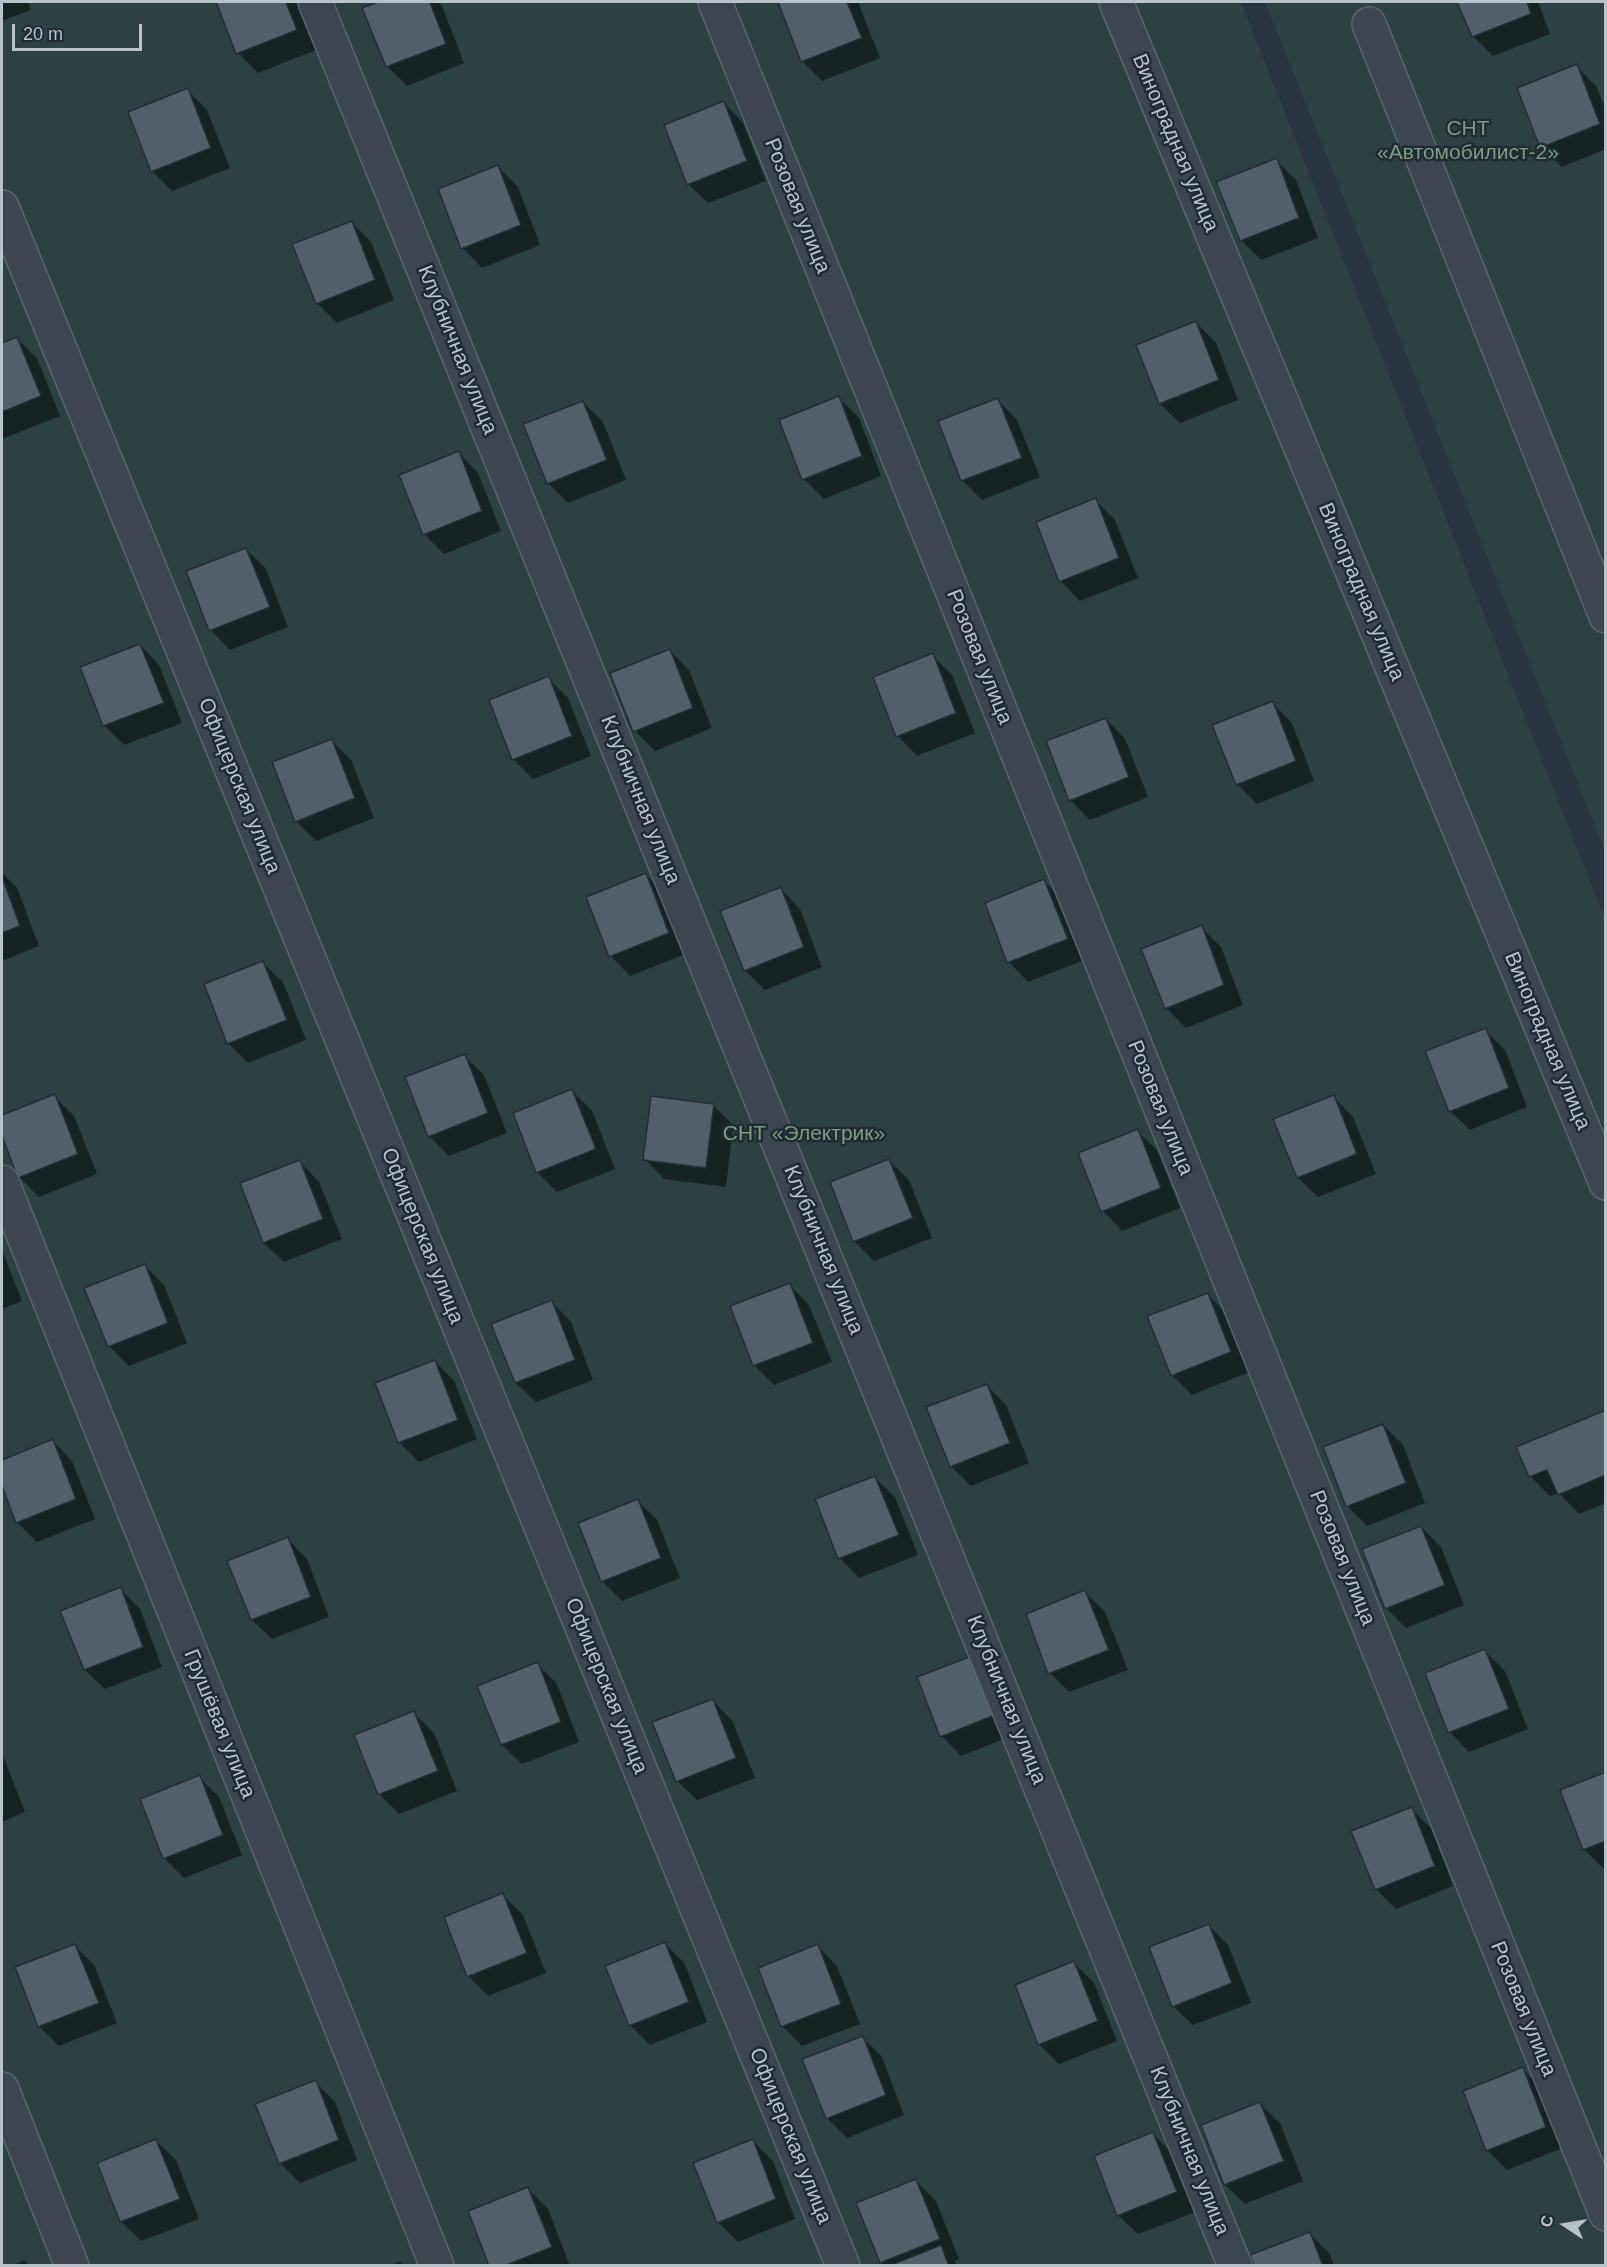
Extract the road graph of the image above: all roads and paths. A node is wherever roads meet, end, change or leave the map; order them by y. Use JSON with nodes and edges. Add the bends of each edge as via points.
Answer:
{"nodes":[{"id":1,"x":315,"y":2,"type":"edge"},
{"id":2,"x":715,"y":2,"type":"edge"},
{"id":3,"x":1116,"y":2,"type":"edge"},
{"id":4,"x":1370,"y":24,"type":"dead end"},
{"id":5,"x":2,"y":207,"type":"edge"},
{"id":6,"x":1605,"y":616,"type":"edge"},
{"id":7,"x":2,"y":1182,"type":"edge"},
{"id":8,"x":1605,"y":1183,"type":"edge"},
{"id":9,"x":2,"y":2089,"type":"edge"},
{"id":10,"x":1605,"y":2214,"type":"edge"},
{"id":11,"x":72,"y":2265,"type":"edge"},
{"id":12,"x":437,"y":2265,"type":"edge"},
{"id":13,"x":843,"y":2265,"type":"edge"},
{"id":14,"x":1235,"y":2265,"type":"edge"}],
"edges":[{"from":1,"to":14,"type":"street","name":"Клубничная улица"},
{"from":2,"to":10,"type":"street","name":"Розовая улица"},
{"from":3,"to":8,"type":"street","name":"Виноградная улица"},
{"from":4,"to":6,"type":"street"},
{"from":5,"to":13,"type":"street","name":"Офицерская улица"},
{"from":7,"to":12,"type":"street","name":"Грушёвая улица"},
{"from":9,"to":11,"type":"street"}]}
